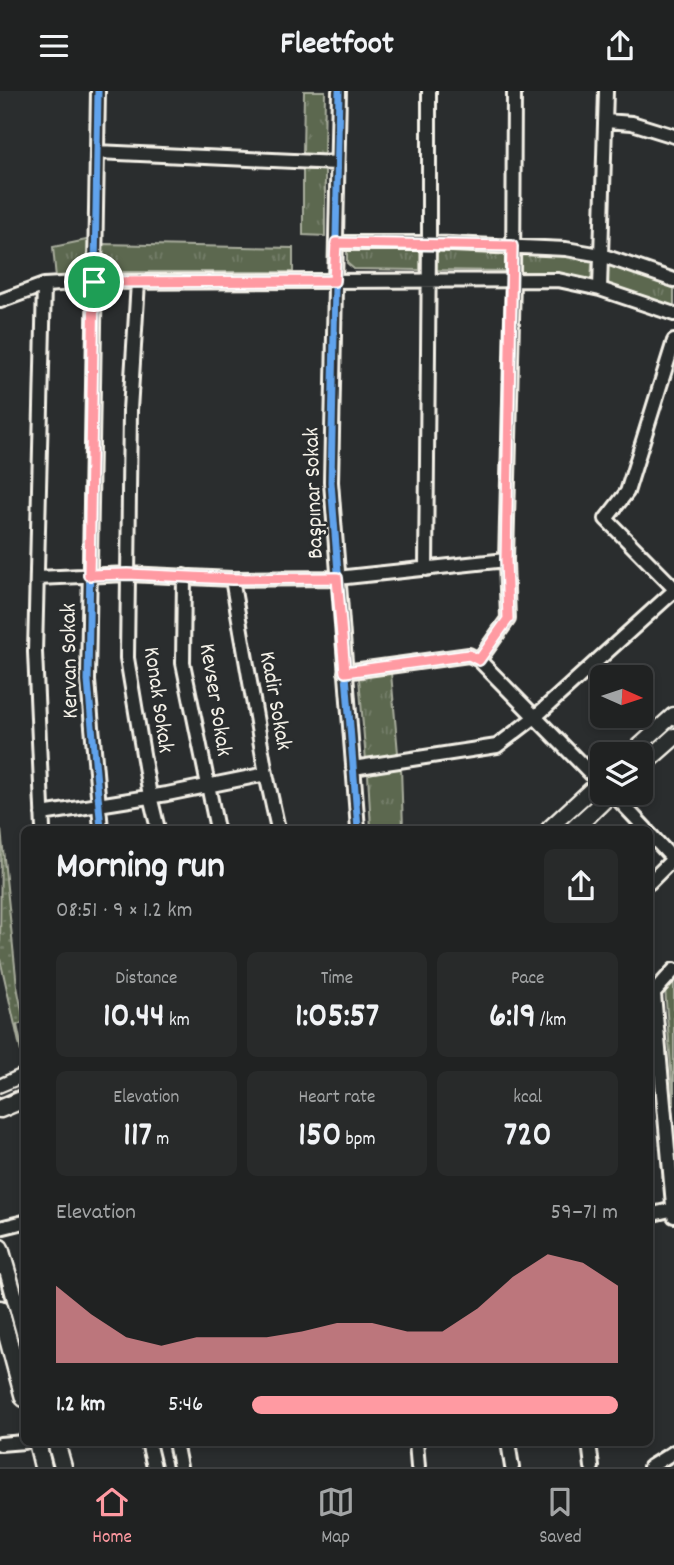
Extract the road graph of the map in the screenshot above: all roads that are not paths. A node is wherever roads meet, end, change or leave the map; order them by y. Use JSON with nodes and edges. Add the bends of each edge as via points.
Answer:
{"nodes":[{"id":1,"x":98,"y":91,"type":"edge"},
{"id":2,"x":338,"y":91,"type":"edge"},
{"id":3,"x":429,"y":91,"type":"edge"},
{"id":4,"x":514,"y":91,"type":"edge"},
{"id":5,"x":606,"y":91,"type":"edge"},
{"id":6,"x":606,"y":121,"type":"junction"},
{"id":7,"x":674,"y":136,"type":"edge"},
{"id":8,"x":97,"y":152,"type":"junction"},
{"id":9,"x":337,"y":163,"type":"junction"},
{"id":10,"x":336,"y":243,"type":"junction"},
{"id":11,"x":429,"y":243,"type":"junction"},
{"id":12,"x":512,"y":246,"type":"junction"},
{"id":13,"x":601,"y":255,"type":"junction"},
{"id":14,"x":513,"y":280,"type":"junction"},
{"id":15,"x":674,"y":280,"type":"edge"},
{"id":16,"x":334,"y":281,"type":"junction"},
{"id":17,"x":428,"y":281,"type":"junction"},
{"id":18,"x":94,"y":282,"type":"junction"},
{"id":19,"x":138,"y":282,"type":"junction"},
{"id":20,"x":44,"y":285,"type":"junction"},
{"id":21,"x":600,"y":289,"type":"junction"},
{"id":22,"x":0,"y":301,"type":"edge"},
{"id":23,"x":674,"y":314,"type":"edge"},
{"id":24,"x":674,"y":341,"type":"edge"},
{"id":25,"x":506,"y":560,"type":"junction"},
{"id":26,"x":426,"y":569,"type":"junction"},
{"id":27,"x":128,"y":574,"type":"junction"},
{"id":28,"x":89,"y":575,"type":"junction"},
{"id":29,"x":184,"y":576,"type":"junction"},
{"id":30,"x":37,"y":578,"type":"junction"},
{"id":31,"x":337,"y":578,"type":"junction"},
{"id":32,"x":232,"y":579,"type":"junction"},
{"id":33,"x":674,"y":589,"type":"edge"},
{"id":34,"x":479,"y":660,"type":"junction"},
{"id":35,"x":345,"y":672,"type":"junction"},
{"id":36,"x":674,"y":716,"type":"edge"},
{"id":37,"x":535,"y":717,"type":"junction"},
{"id":38,"x":674,"y":737,"type":"edge"},
{"id":39,"x":645,"y":742,"type":"edge"},
{"id":40,"x":653,"y":756,"type":"edge"},
{"id":41,"x":353,"y":768,"type":"junction"},
{"id":42,"x":590,"y":771,"type":"edge"},
{"id":43,"x":266,"y":774,"type":"junction"},
{"id":44,"x":208,"y":786,"type":"junction"},
{"id":45,"x":149,"y":796,"type":"junction"},
{"id":46,"x":590,"y":799,"type":"edge"},
{"id":47,"x":99,"y":805,"type":"junction"},
{"id":48,"x":592,"y":805,"type":"edge"},
{"id":49,"x":623,"y":805,"type":"edge"},
{"id":50,"x":42,"y":814,"type":"junction"},
{"id":51,"x":43,"y":826,"type":"edge"},
{"id":52,"x":101,"y":826,"type":"edge"},
{"id":53,"x":157,"y":826,"type":"edge"},
{"id":54,"x":216,"y":826,"type":"edge"},
{"id":55,"x":277,"y":826,"type":"edge"},
{"id":56,"x":358,"y":826,"type":"edge"},
{"id":57,"x":554,"y":826,"type":"edge"},
{"id":58,"x":576,"y":826,"type":"edge"},
{"id":59,"x":643,"y":826,"type":"edge"},
{"id":60,"x":653,"y":836,"type":"edge"},
{"id":61,"x":674,"y":859,"type":"edge"},
{"id":62,"x":653,"y":879,"type":"edge"},
{"id":63,"x":674,"y":970,"type":"edge"},
{"id":64,"x":653,"y":994,"type":"edge"},
{"id":65,"x":653,"y":1015,"type":"edge"},
{"id":66,"x":21,"y":1078,"type":"edge"},
{"id":67,"x":0,"y":1088,"type":"edge"},
{"id":68,"x":21,"y":1100,"type":"edge"},
{"id":69,"x":0,"y":1109,"type":"edge"},
{"id":70,"x":674,"y":1209,"type":"edge"},
{"id":71,"x":653,"y":1214,"type":"edge"},
{"id":72,"x":674,"y":1216,"type":"edge"},
{"id":73,"x":21,"y":1223,"type":"edge"},
{"id":74,"x":0,"y":1228,"type":"edge"},
{"id":75,"x":0,"y":1248,"type":"edge"},
{"id":76,"x":0,"y":1309,"type":"edge"},
{"id":77,"x":21,"y":1322,"type":"edge"},
{"id":78,"x":21,"y":1387,"type":"edge"},
{"id":79,"x":21,"y":1442,"type":"edge"},
{"id":80,"x":0,"y":1444,"type":"edge"},
{"id":81,"x":38,"y":1446,"type":"edge"},
{"id":82,"x":57,"y":1446,"type":"edge"},
{"id":83,"x":149,"y":1446,"type":"edge"},
{"id":84,"x":176,"y":1446,"type":"edge"},
{"id":85,"x":416,"y":1446,"type":"edge"},
{"id":86,"x":509,"y":1446,"type":"edge"},
{"id":87,"x":589,"y":1446,"type":"edge"},
{"id":88,"x":674,"y":1452,"type":"edge"},
{"id":89,"x":43,"y":1467,"type":"edge"},
{"id":90,"x":63,"y":1467,"type":"edge"},
{"id":91,"x":154,"y":1467,"type":"edge"},
{"id":92,"x":180,"y":1467,"type":"edge"},
{"id":93,"x":418,"y":1467,"type":"edge"},
{"id":94,"x":512,"y":1467,"type":"edge"},
{"id":95,"x":592,"y":1467,"type":"edge"},
{"id":96,"x":650,"y":1467,"type":"edge"}],
"edges":[{"from":1,"to":8,"type":"street","name":"Kervan Sokak"},
{"from":2,"to":9,"type":"street","name":"Başpınar Sokak"},
{"from":3,"to":11,"type":"street"},
{"from":4,"to":12,"type":"street"},
{"from":5,"to":6,"type":"street"},
{"from":6,"to":7,"type":"street","via":[[632,123]]},
{"from":6,"to":13,"type":"street"},
{"from":8,"to":9,"type":"street"},
{"from":8,"to":18,"type":"street","name":"Kervan Sokak"},
{"from":9,"to":10,"type":"street","name":"Başpınar Sokak"},
{"from":10,"to":11,"type":"street"},
{"from":10,"to":16,"type":"street","name":"Başpınar Sokak"},
{"from":11,"to":12,"type":"street"},
{"from":11,"to":17,"type":"street"},
{"from":12,"to":13,"type":"street"},
{"from":12,"to":14,"type":"street"},
{"from":13,"to":15,"type":"street"},
{"from":13,"to":21,"type":"street"},
{"from":14,"to":17,"type":"street"},
{"from":14,"to":21,"type":"street","via":[[558,280]]},
{"from":14,"to":25,"type":"street"},
{"from":16,"to":17,"type":"street"},
{"from":16,"to":19,"type":"street"},
{"from":16,"to":31,"type":"street","name":"Başpınar Sokak","via":[[331,482]]},
{"from":17,"to":26,"type":"street"},
{"from":18,"to":19,"type":"street"},
{"from":18,"to":20,"type":"street"},
{"from":18,"to":28,"type":"street","name":"Kervan Sokak"},
{"from":19,"to":27,"type":"street","name":"Konak Sokak","via":[[130,411]]},
{"from":20,"to":22,"type":"street"},
{"from":20,"to":30,"type":"street"},
{"from":21,"to":23,"type":"street"},
{"from":24,"to":33,"type":"street","via":[[627,492],[606,520]]},
{"from":25,"to":26,"type":"street"},
{"from":25,"to":34,"type":"street","via":[[508,619]]},
{"from":26,"to":31,"type":"street"},
{"from":27,"to":28,"type":"street"},
{"from":27,"to":29,"type":"street"},
{"from":27,"to":45,"type":"street","name":"Konak Sokak","via":[[127,658]]},
{"from":28,"to":30,"type":"street"},
{"from":28,"to":47,"type":"street","name":"Kervan Sokak","via":[[88,681]]},
{"from":29,"to":32,"type":"street"},
{"from":29,"to":44,"type":"street","name":"Kevser Sokak","via":[[183,663]]},
{"from":30,"to":50,"type":"street"},
{"from":31,"to":32,"type":"street"},
{"from":31,"to":35,"type":"street","name":"Başpınar Sokak"},
{"from":32,"to":43,"type":"street","name":"Kadir Sokak"},
{"from":33,"to":37,"type":"street"},
{"from":34,"to":35,"type":"street","via":[[469,655]]},
{"from":34,"to":37,"type":"street"},
{"from":35,"to":41,"type":"street","name":"Başpınar Sokak"},
{"from":36,"to":39,"type":"main road"},
{"from":37,"to":41,"type":"street","via":[[498,746]]},
{"from":37,"to":42,"type":"street"},
{"from":38,"to":40,"type":"main road"},
{"from":41,"to":56,"type":"street","name":"Başpınar Sokak"},
{"from":43,"to":44,"type":"street"},
{"from":43,"to":55,"type":"street","name":"Kadir Sokak"},
{"from":44,"to":45,"type":"street"},
{"from":44,"to":54,"type":"street","name":"Kevser Sokak"},
{"from":45,"to":47,"type":"street"},
{"from":45,"to":53,"type":"street","name":"Konak Sokak"},
{"from":46,"to":57,"type":"main road"},
{"from":47,"to":50,"type":"street"},
{"from":47,"to":52,"type":"street","name":"Kervan Sokak"},
{"from":48,"to":58,"type":"main road"},
{"from":49,"to":59,"type":"street"},
{"from":50,"to":51,"type":"street"},
{"from":60,"to":61,"type":"street"},
{"from":61,"to":62,"type":"street"},
{"from":63,"to":64,"type":"street"},
{"from":65,"to":70,"type":"street"},
{"from":66,"to":67,"type":"main road"},
{"from":68,"to":69,"type":"main road"},
{"from":70,"to":71,"type":"street"},
{"from":70,"to":72,"type":"street"},
{"from":73,"to":74,"type":"street"},
{"from":75,"to":77,"type":"main road"},
{"from":76,"to":78,"type":"main road"},
{"from":79,"to":80,"type":"street"},
{"from":81,"to":89,"type":"main road"},
{"from":82,"to":90,"type":"main road"},
{"from":83,"to":91,"type":"street"},
{"from":84,"to":92,"type":"street"},
{"from":85,"to":93,"type":"street"},
{"from":86,"to":94,"type":"street"},
{"from":87,"to":95,"type":"street"},
{"from":88,"to":96,"type":"street"}]}
